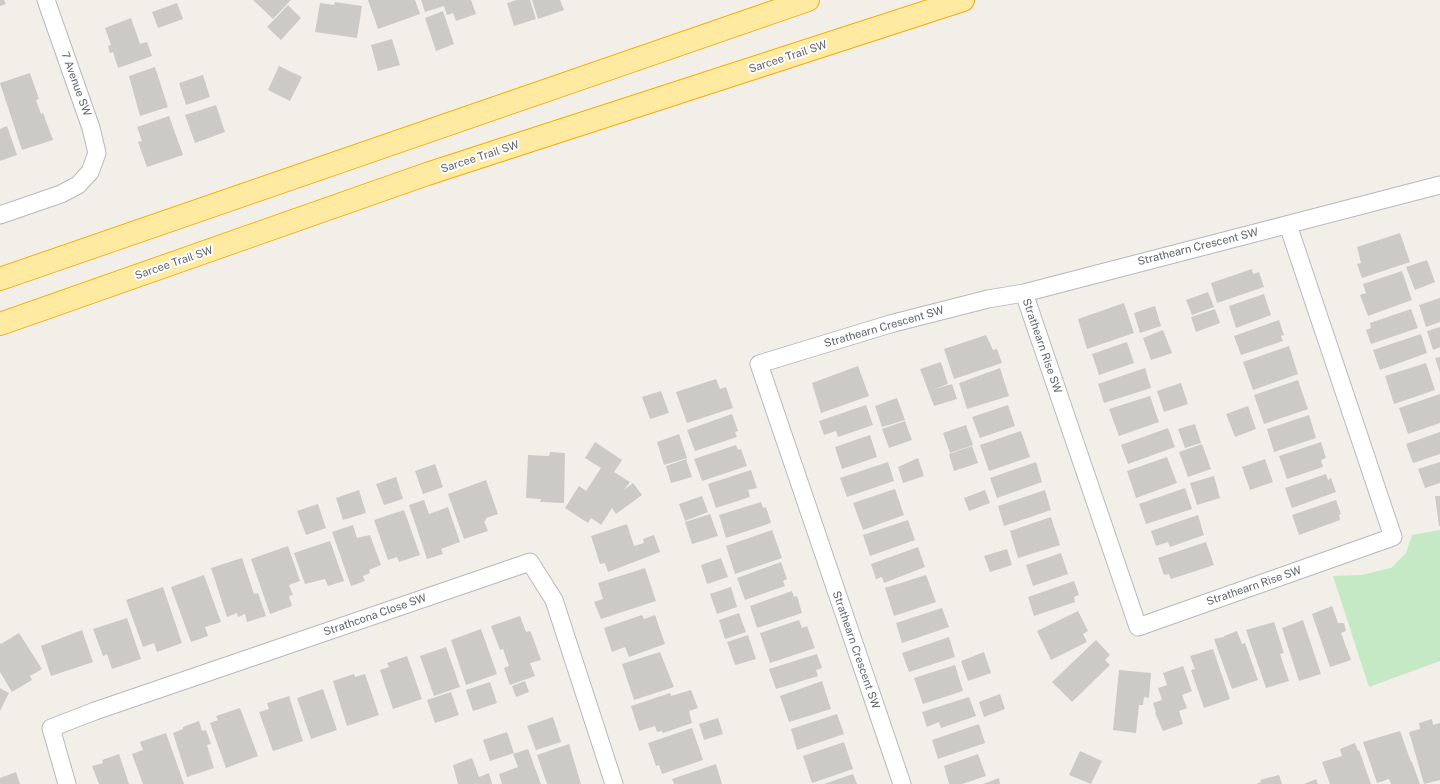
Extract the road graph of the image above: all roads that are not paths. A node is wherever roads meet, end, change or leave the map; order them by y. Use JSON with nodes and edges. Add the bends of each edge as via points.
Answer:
{"nodes":[{"id":1,"x":46,"y":0,"type":"edge"},
{"id":2,"x":808,"y":0,"type":"edge"},
{"id":3,"x":964,"y":0,"type":"edge"},
{"id":4,"x":1440,"y":185,"type":"edge"},
{"id":5,"x":0,"y":215,"type":"edge"},
{"id":6,"x":1288,"y":224,"type":"junction"},
{"id":7,"x":0,"y":279,"type":"edge"},
{"id":8,"x":1024,"y":293,"type":"junction"},
{"id":9,"x":0,"y":324,"type":"edge"},
{"id":10,"x":67,"y":784,"type":"edge"},
{"id":11,"x":614,"y":784,"type":"edge"},
{"id":12,"x":902,"y":784,"type":"edge"}],
"edges":[{"from":1,"to":5,"type":"street","name":"7 Avenue SW","via":[[92,128],[97,153],[91,169],[78,185],[61,194]]},
{"from":2,"to":7,"type":"highway"},
{"from":3,"to":9,"type":"highway","name":"Sarcee Trail SW","via":[[427,174]]},
{"from":4,"to":6,"type":"street","name":"Strathearn Crescent SW"},
{"from":6,"to":8,"type":"street","name":"Strathearn Crescent SW"},
{"from":6,"to":8,"type":"street","name":"Strathearn Rise SW","via":[[1393,538],[1138,627]]},
{"from":8,"to":12,"type":"street","name":"Strathearn Crescent SW","via":[[988,299],[890,324],[759,364]]},
{"from":10,"to":11,"type":"street","name":"Strathcona Close SW","via":[[51,728],[530,562],[554,600]]}]}
